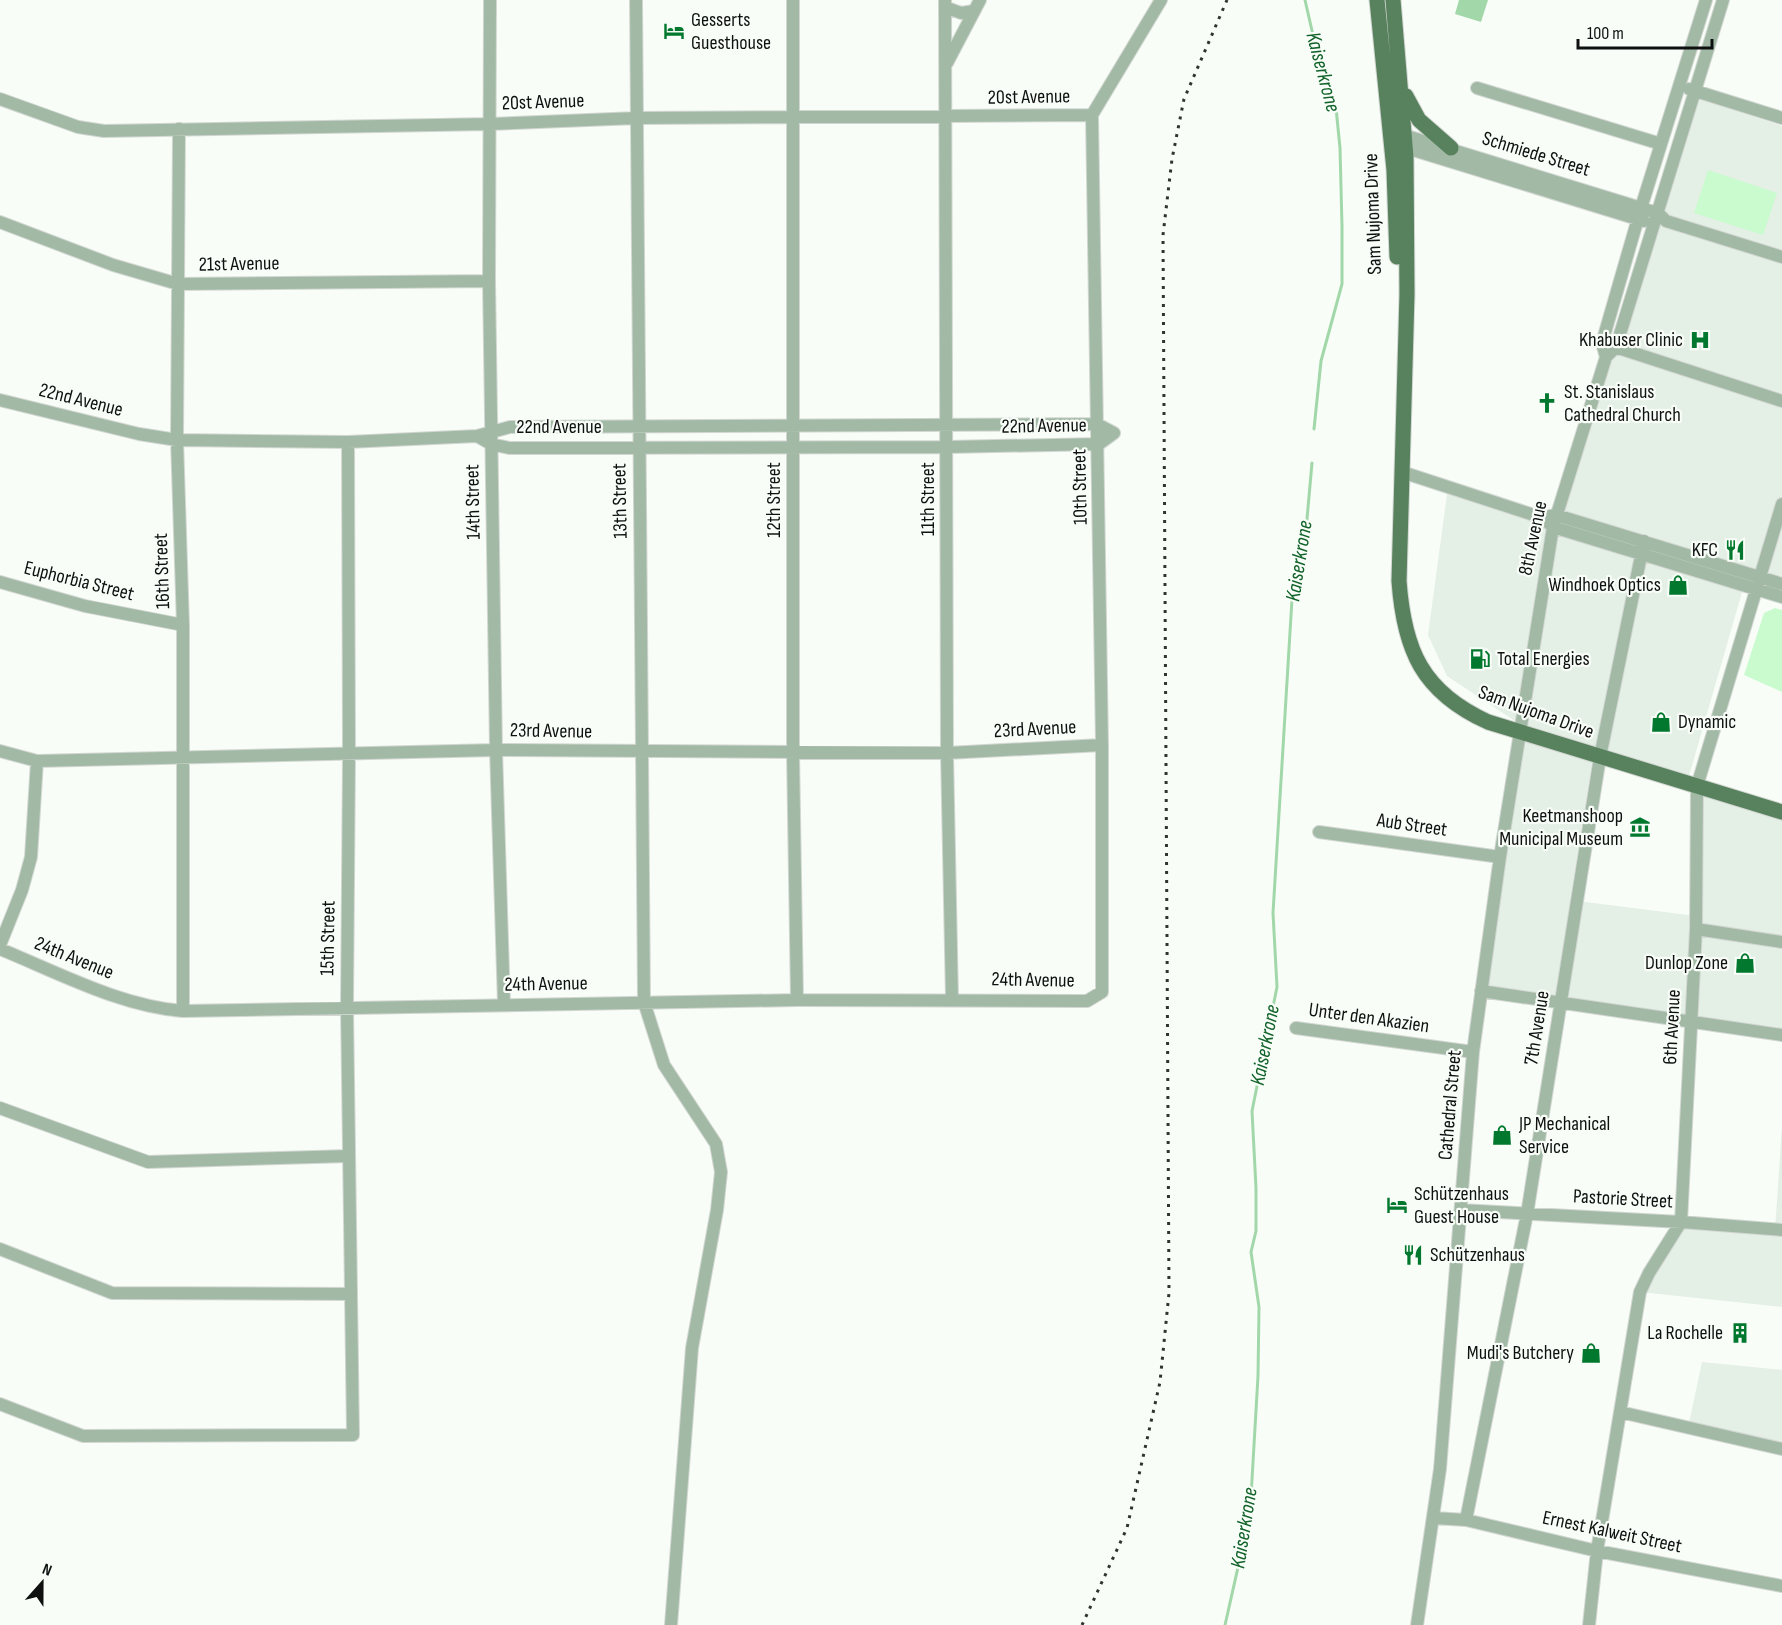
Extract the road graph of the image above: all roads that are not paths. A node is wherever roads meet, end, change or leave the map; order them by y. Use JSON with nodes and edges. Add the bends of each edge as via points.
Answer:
{"nodes":[{"id":1,"x":490,"y":0,"type":"edge"},
{"id":2,"x":636,"y":0,"type":"edge"},
{"id":3,"x":794,"y":0,"type":"edge"},
{"id":4,"x":1161,"y":0,"type":"edge"},
{"id":5,"x":1377,"y":0,"type":"edge"},
{"id":6,"x":1393,"y":0,"type":"edge"},
{"id":7,"x":1707,"y":0,"type":"edge"},
{"id":8,"x":1723,"y":0,"type":"edge"},
{"id":9,"x":945,"y":3,"type":"edge"},
{"id":10,"x":977,"y":6,"type":"edge"},
{"id":11,"x":947,"y":64,"type":"junction"},
{"id":12,"x":1679,"y":86,"type":"junction"},
{"id":13,"x":1402,"y":88,"type":"junction"},
{"id":14,"x":1478,"y":88,"type":"dead end"},
{"id":15,"x":1695,"y":90,"type":"junction"},
{"id":16,"x":0,"y":99,"type":"edge"},
{"id":17,"x":1092,"y":115,"type":"junction"},
{"id":18,"x":794,"y":117,"type":"junction"},
{"id":19,"x":637,"y":118,"type":"junction"},
{"id":20,"x":944,"y":118,"type":"junction"},
{"id":21,"x":1782,"y":118,"type":"edge"},
{"id":22,"x":490,"y":124,"type":"junction"},
{"id":23,"x":179,"y":129,"type":"junction"},
{"id":24,"x":1398,"y":139,"type":"junction"},
{"id":25,"x":1661,"y":144,"type":"junction"},
{"id":26,"x":1451,"y":148,"type":"junction"},
{"id":27,"x":1640,"y":214,"type":"junction"},
{"id":28,"x":1659,"y":219,"type":"junction"},
{"id":29,"x":0,"y":222,"type":"edge"},
{"id":30,"x":1782,"y":257,"type":"edge"},
{"id":31,"x":489,"y":280,"type":"junction"},
{"id":32,"x":178,"y":284,"type":"junction"},
{"id":33,"x":1602,"y":343,"type":"junction"},
{"id":34,"x":1616,"y":347,"type":"junction"},
{"id":35,"x":1606,"y":357,"type":"junction"},
{"id":36,"x":0,"y":400,"type":"edge"},
{"id":37,"x":1782,"y":400,"type":"edge"},
{"id":38,"x":1097,"y":424,"type":"junction"},
{"id":39,"x":640,"y":426,"type":"junction"},
{"id":40,"x":948,"y":426,"type":"junction"},
{"id":41,"x":794,"y":427,"type":"junction"},
{"id":42,"x":491,"y":438,"type":"junction"},
{"id":43,"x":177,"y":440,"type":"junction"},
{"id":44,"x":348,"y":442,"type":"junction"},
{"id":45,"x":1099,"y":444,"type":"junction"},
{"id":46,"x":639,"y":447,"type":"junction"},
{"id":47,"x":948,"y":447,"type":"junction"},
{"id":48,"x":794,"y":448,"type":"junction"},
{"id":49,"x":1402,"y":472,"type":"junction"},
{"id":50,"x":1782,"y":504,"type":"edge"},
{"id":51,"x":1555,"y":521,"type":"junction"},
{"id":52,"x":1643,"y":548,"type":"junction"},
{"id":53,"x":0,"y":582,"type":"edge"},
{"id":54,"x":1758,"y":583,"type":"junction"},
{"id":55,"x":1782,"y":584,"type":"edge"},
{"id":56,"x":1782,"y":597,"type":"edge"},
{"id":57,"x":183,"y":625,"type":"junction"},
{"id":58,"x":1520,"y":732,"type":"junction"},
{"id":59,"x":1102,"y":745,"type":"junction"},
{"id":60,"x":0,"y":750,"type":"edge"},
{"id":61,"x":496,"y":750,"type":"junction"},
{"id":62,"x":644,"y":752,"type":"junction"},
{"id":63,"x":350,"y":753,"type":"junction"},
{"id":64,"x":793,"y":753,"type":"junction"},
{"id":65,"x":947,"y":753,"type":"junction"},
{"id":66,"x":183,"y":757,"type":"junction"},
{"id":67,"x":1600,"y":757,"type":"junction"},
{"id":68,"x":38,"y":761,"type":"junction"},
{"id":69,"x":1697,"y":786,"type":"junction"},
{"id":70,"x":1782,"y":812,"type":"edge"},
{"id":71,"x":1319,"y":832,"type":"dead end"},
{"id":72,"x":1500,"y":857,"type":"junction"},
{"id":73,"x":1696,"y":929,"type":"junction"},
{"id":74,"x":1782,"y":942,"type":"edge"},
{"id":75,"x":0,"y":947,"type":"edge"},
{"id":76,"x":1481,"y":991,"type":"junction"},
{"id":77,"x":1102,"y":992,"type":"joint"},
{"id":78,"x":952,"y":999,"type":"junction"},
{"id":79,"x":797,"y":1000,"type":"junction"},
{"id":80,"x":644,"y":1002,"type":"junction"},
{"id":81,"x":504,"y":1004,"type":"junction"},
{"id":82,"x":1561,"y":1004,"type":"junction"},
{"id":83,"x":347,"y":1008,"type":"junction"},
{"id":84,"x":183,"y":1011,"type":"junction"},
{"id":85,"x":1692,"y":1023,"type":"junction"},
{"id":86,"x":1296,"y":1028,"type":"dead end"},
{"id":87,"x":1782,"y":1035,"type":"edge"},
{"id":88,"x":1473,"y":1052,"type":"junction"},
{"id":89,"x":0,"y":1108,"type":"edge"},
{"id":90,"x":349,"y":1156,"type":"junction"},
{"id":91,"x":1461,"y":1210,"type":"junction"},
{"id":92,"x":1527,"y":1214,"type":"junction"},
{"id":93,"x":1681,"y":1222,"type":"junction"},
{"id":94,"x":1782,"y":1230,"type":"edge"},
{"id":95,"x":0,"y":1249,"type":"edge"},
{"id":96,"x":351,"y":1294,"type":"junction"},
{"id":97,"x":0,"y":1404,"type":"edge"},
{"id":98,"x":1620,"y":1412,"type":"junction"},
{"id":99,"x":1782,"y":1449,"type":"edge"},
{"id":100,"x":1435,"y":1518,"type":"junction"},
{"id":101,"x":1466,"y":1520,"type":"junction"},
{"id":102,"x":1597,"y":1551,"type":"junction"},
{"id":103,"x":1782,"y":1586,"type":"edge"},
{"id":104,"x":671,"y":1625,"type":"edge"},
{"id":105,"x":1417,"y":1625,"type":"edge"},
{"id":106,"x":1589,"y":1625,"type":"edge"}],
"edges":[{"from":1,"to":22,"type":"street","name":"14th Street"},
{"from":2,"to":19,"type":"street","name":"13th Street"},
{"from":3,"to":18,"type":"street","name":"12th Street"},
{"from":4,"to":17,"type":"street"},
{"from":5,"to":24,"type":"main road","name":"Sam Nujoma Drive"},
{"from":6,"to":13,"type":"main road","name":"Sam Nujoma Drive"},
{"from":7,"to":12,"type":"street"},
{"from":8,"to":15,"type":"street","name":"8th Avenue"},
{"from":9,"to":10,"type":"street","via":[[961,13]]},
{"from":9,"to":11,"type":"street","name":"11th Street"},
{"from":10,"to":11,"type":"street"},
{"from":11,"to":20,"type":"street","name":"11th Street"},
{"from":12,"to":15,"type":"street"},
{"from":12,"to":25,"type":"street"},
{"from":13,"to":24,"type":"main road","name":"Sam Nujoma Drive"},
{"from":13,"to":26,"type":"main road","via":[[1419,120]]},
{"from":14,"to":25,"type":"street"},
{"from":15,"to":21,"type":"street"},
{"from":15,"to":28,"type":"street","name":"8th Avenue"},
{"from":16,"to":23,"type":"street","name":"20st Avenue","via":[[78,127],[104,131]]},
{"from":17,"to":20,"type":"street","name":"20st Avenue"},
{"from":17,"to":38,"type":"street","name":"10th Street"},
{"from":18,"to":19,"type":"street","name":"20st Avenue"},
{"from":18,"to":20,"type":"street","name":"20st Avenue"},
{"from":18,"to":41,"type":"street","name":"12th Street"},
{"from":19,"to":22,"type":"street","name":"20st Avenue"},
{"from":19,"to":39,"type":"street","name":"13th Street"},
{"from":20,"to":40,"type":"street","name":"11th Street"},
{"from":22,"to":23,"type":"street","name":"20st Avenue"},
{"from":22,"to":31,"type":"street","name":"14th Street"},
{"from":23,"to":32,"type":"street","name":"16th Street"},
{"from":24,"to":26,"type":"street","name":"Schmiede Street"},
{"from":24,"to":27,"type":"street","name":"Schmiede Street"},
{"from":24,"to":49,"type":"main road","name":"Sam Nujoma Drive"},
{"from":25,"to":27,"type":"street"},
{"from":26,"to":27,"type":"street","name":"Schmiede Street"},
{"from":27,"to":28,"type":"street","name":"Schmiede Street"},
{"from":27,"to":33,"type":"street"},
{"from":28,"to":30,"type":"street","name":"Schmiede Street"},
{"from":28,"to":34,"type":"street","name":"8th Avenue"},
{"from":29,"to":32,"type":"street","name":"21st Avenue","via":[[113,265]]},
{"from":31,"to":32,"type":"street","name":"21st Avenue"},
{"from":31,"to":42,"type":"street","name":"14th Street"},
{"from":32,"to":43,"type":"street","name":"16th Street"},
{"from":33,"to":34,"type":"street"},
{"from":33,"to":35,"type":"street"},
{"from":34,"to":35,"type":"street","name":"8th Avenue"},
{"from":34,"to":37,"type":"street"},
{"from":35,"to":51,"type":"street","name":"8th Avenue"},
{"from":36,"to":43,"type":"street","name":"22nd Avenue"},
{"from":38,"to":40,"type":"street","name":"22nd Avenue"},
{"from":38,"to":45,"type":"street","name":"10th Street"},
{"from":39,"to":41,"type":"street","name":"22nd Avenue"},
{"from":39,"to":42,"type":"street","name":"22nd Avenue","via":[[510,427]]},
{"from":39,"to":46,"type":"street","name":"13th Street"},
{"from":40,"to":41,"type":"street","name":"22nd Avenue"},
{"from":40,"to":47,"type":"street","name":"11th Street"},
{"from":41,"to":48,"type":"street","name":"12th Street"},
{"from":42,"to":44,"type":"street","name":"22nd Avenue"},
{"from":42,"to":46,"type":"street","name":"22nd Avenue","via":[[509,448]]},
{"from":42,"to":61,"type":"street","name":"14th Street"},
{"from":43,"to":44,"type":"street","name":"22nd Avenue"},
{"from":43,"to":57,"type":"street","name":"16th Street"},
{"from":44,"to":63,"type":"street","name":"15th Street"},
{"from":45,"to":47,"type":"street","name":"22nd Avenue"},
{"from":45,"to":59,"type":"street","name":"10th Street"},
{"from":46,"to":48,"type":"street","name":"22nd Avenue"},
{"from":46,"to":62,"type":"street","name":"13th Street"},
{"from":47,"to":48,"type":"street","name":"22nd Avenue"},
{"from":47,"to":65,"type":"street","name":"11th Street"},
{"from":48,"to":64,"type":"street","name":"12th Street"},
{"from":49,"to":51,"type":"street"},
{"from":49,"to":58,"type":"main road","name":"Sam Nujoma Drive","via":[[1402,619],[1417,660],[1457,705],[1488,722]]},
{"from":50,"to":54,"type":"street","name":"6th Avenue"},
{"from":51,"to":52,"type":"street"},
{"from":51,"to":58,"type":"street","name":"8th Avenue"},
{"from":52,"to":54,"type":"street"},
{"from":52,"to":67,"type":"street","name":"7th Avenue"},
{"from":53,"to":57,"type":"street","name":"Euphorbia Street","via":[[85,606]]},
{"from":54,"to":55,"type":"street"},
{"from":54,"to":56,"type":"street"},
{"from":54,"to":69,"type":"street","name":"6th Avenue"},
{"from":57,"to":66,"type":"street","name":"16th Street"},
{"from":58,"to":67,"type":"main road","name":"Sam Nujoma Drive"},
{"from":58,"to":72,"type":"street","name":"Cathedral Street"},
{"from":59,"to":65,"type":"street","name":"23rd Avenue"},
{"from":59,"to":77,"type":"street","name":"10th Street"},
{"from":60,"to":68,"type":"street","name":"23rd Avenue"},
{"from":61,"to":62,"type":"street","name":"23rd Avenue"},
{"from":61,"to":63,"type":"street","name":"23rd Avenue"},
{"from":61,"to":81,"type":"street","name":"14th Street"},
{"from":62,"to":64,"type":"street","name":"23rd Avenue"},
{"from":62,"to":80,"type":"street","name":"13th Street"},
{"from":63,"to":66,"type":"street","name":"23rd Avenue"},
{"from":63,"to":83,"type":"street","name":"15th Street"},
{"from":64,"to":65,"type":"street","name":"23rd Avenue"},
{"from":64,"to":79,"type":"street","name":"12th Street"},
{"from":65,"to":78,"type":"street","name":"11th Street"},
{"from":66,"to":68,"type":"street","name":"23rd Avenue"},
{"from":66,"to":84,"type":"street","name":"16th Street"},
{"from":67,"to":69,"type":"main road","name":"Sam Nujoma Drive"},
{"from":67,"to":82,"type":"street","name":"7th Avenue"},
{"from":68,"to":75,"type":"street","via":[[32,857]]},
{"from":69,"to":70,"type":"main road","name":"Sam Nujoma Drive"},
{"from":69,"to":73,"type":"street","name":"6th Avenue"},
{"from":71,"to":72,"type":"street","name":"Aub Street"},
{"from":72,"to":76,"type":"street","name":"Cathedral Street"},
{"from":73,"to":74,"type":"street"},
{"from":73,"to":85,"type":"street","name":"6th Avenue"},
{"from":75,"to":84,"type":"street","name":"24th Avenue","via":[[124,999],[158,1009]]},
{"from":76,"to":82,"type":"street"},
{"from":76,"to":88,"type":"street","name":"Cathedral Street"},
{"from":77,"to":78,"type":"street","name":"24th Avenue","via":[[1087,1001]]},
{"from":78,"to":79,"type":"street","name":"24th Avenue"},
{"from":79,"to":80,"type":"street","name":"24th Avenue"},
{"from":80,"to":81,"type":"street","name":"24th Avenue"},
{"from":80,"to":104,"type":"street","name":"13th Street","via":[[664,1065],[716,1144],[721,1172],[692,1348]]},
{"from":81,"to":83,"type":"street","name":"24th Avenue"},
{"from":82,"to":85,"type":"street"},
{"from":82,"to":92,"type":"street","name":"7th Avenue"},
{"from":83,"to":84,"type":"street","name":"24th Avenue"},
{"from":83,"to":90,"type":"street","name":"15th Street"},
{"from":85,"to":87,"type":"street"},
{"from":85,"to":93,"type":"street","name":"6th Avenue"},
{"from":86,"to":88,"type":"street","name":"Unter den Akazien"},
{"from":88,"to":91,"type":"street","name":"Cathedral Street"},
{"from":89,"to":90,"type":"street","via":[[148,1162]]},
{"from":90,"to":96,"type":"street","name":"15th Street"},
{"from":91,"to":92,"type":"street","name":"Pastorie Street"},
{"from":91,"to":100,"type":"street","name":"Cathedral Street"},
{"from":92,"to":93,"type":"street","name":"Pastorie Street"},
{"from":92,"to":101,"type":"street","name":"7th Avenue"},
{"from":93,"to":94,"type":"street","name":"Pastorie Street"},
{"from":93,"to":98,"type":"street","name":"6th Avenue","via":[[1640,1292]]},
{"from":95,"to":96,"type":"street","via":[[112,1293]]},
{"from":96,"to":97,"type":"street","name":"15th Street","via":[[352,1435],[83,1436]]},
{"from":98,"to":99,"type":"street"},
{"from":98,"to":102,"type":"street","name":"6th Avenue"},
{"from":100,"to":101,"type":"street","name":"Ernest Kalweit Street"},
{"from":100,"to":105,"type":"street","name":"Cathedral Street"},
{"from":101,"to":102,"type":"street","name":"Ernest Kalweit Street"},
{"from":102,"to":103,"type":"street","name":"Ernest Kalweit Street"},
{"from":102,"to":106,"type":"street","name":"6th Avenue"}]}
